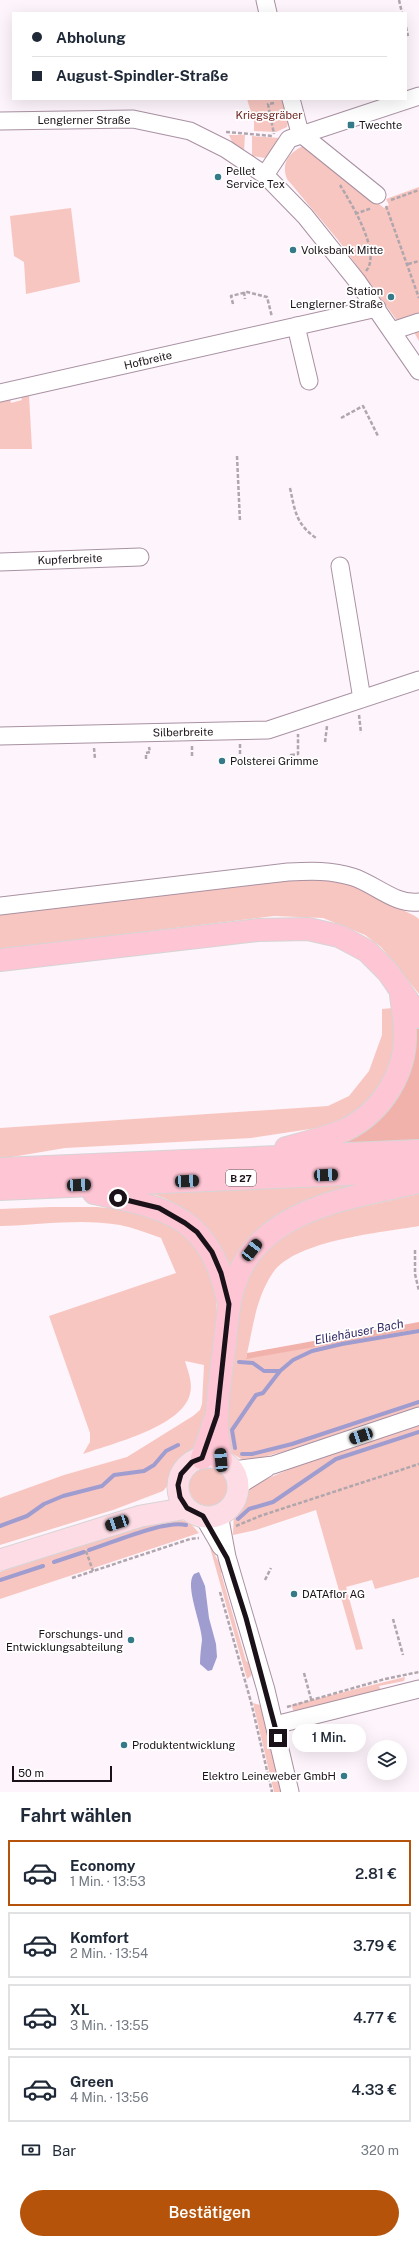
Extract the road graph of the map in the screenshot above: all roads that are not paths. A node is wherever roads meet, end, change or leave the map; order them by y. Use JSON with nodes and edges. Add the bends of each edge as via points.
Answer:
{"nodes":[{"id":1,"x":265,"y":0,"type":"edge"},
{"id":2,"x":268,"y":12,"type":"edge"},
{"id":3,"x":419,"y":96,"type":"edge"},
{"id":4,"x":291,"y":100,"type":"edge"},
{"id":5,"x":406,"y":100,"type":"edge"},
{"id":6,"x":407,"y":100,"type":"edge"},
{"id":7,"x":0,"y":121,"type":"edge"},
{"id":8,"x":288,"y":136,"type":"junction"},
{"id":9,"x":265,"y":175,"type":"junction"},
{"id":10,"x":378,"y":202,"type":"road end"},
{"id":11,"x":376,"y":308,"type":"junction"},
{"id":12,"x":419,"y":322,"type":"edge"},
{"id":13,"x":296,"y":326,"type":"junction"},
{"id":14,"x":392,"y":331,"type":"junction"},
{"id":15,"x":419,"y":371,"type":"edge"},
{"id":16,"x":309,"y":381,"type":"dead end"},
{"id":17,"x":0,"y":393,"type":"edge"},
{"id":18,"x":140,"y":557,"type":"dead end"},
{"id":19,"x":0,"y":562,"type":"edge"},
{"id":20,"x":340,"y":566,"type":"dead end"},
{"id":21,"x":419,"y":680,"type":"edge"},
{"id":22,"x":362,"y":699,"type":"junction"},
{"id":23,"x":0,"y":736,"type":"edge"},
{"id":24,"x":419,"y":902,"type":"edge"},
{"id":25,"x":0,"y":906,"type":"edge"},
{"id":26,"x":0,"y":960,"type":"edge"},
{"id":27,"x":401,"y":993,"type":"junction"},
{"id":28,"x":419,"y":1017,"type":"edge"},
{"id":29,"x":419,"y":1151,"type":"edge"},
{"id":30,"x":254,"y":1158,"type":"junction"},
{"id":31,"x":0,"y":1169,"type":"edge"},
{"id":32,"x":419,"y":1171,"type":"edge"},
{"id":33,"x":419,"y":1182,"type":"edge"},
{"id":34,"x":64,"y":1186,"type":"junction"},
{"id":35,"x":0,"y":1189,"type":"edge"},
{"id":36,"x":229,"y":1304,"type":"junction"},
{"id":37,"x":419,"y":1416,"type":"edge"},
{"id":38,"x":223,"y":1468,"type":"junction"},
{"id":39,"x":205,"y":1511,"type":"junction"},
{"id":40,"x":0,"y":1560,"type":"edge"},
{"id":41,"x":419,"y":1689,"type":"edge"},
{"id":42,"x":275,"y":1725,"type":"junction"},
{"id":43,"x":290,"y":1792,"type":"edge"}],
"edges":[{"from":1,"to":2,"type":"street"},
{"from":3,"to":6,"type":"street"},
{"from":4,"to":8,"type":"street"},
{"from":5,"to":8,"type":"street"},
{"from":7,"to":9,"type":"street","name":"Lenglerner Straße","via":[[116,118],[156,123],[190,131],[210,140]]},
{"from":8,"to":9,"type":"street"},
{"from":8,"to":10,"type":"street"},
{"from":9,"to":11,"type":"street","name":"Lenglerner Straße","via":[[305,216]]},
{"from":11,"to":13,"type":"street","name":"Hofbreite"},
{"from":11,"to":14,"type":"street","name":"Lenglerner Straße"},
{"from":12,"to":14,"type":"street"},
{"from":13,"to":16,"type":"street"},
{"from":13,"to":17,"type":"street","name":"Hofbreite"},
{"from":14,"to":15,"type":"street","name":"Lenglerner Straße"},
{"from":18,"to":19,"type":"street","name":"Kupferbreite"},
{"from":20,"to":22,"type":"street"},
{"from":21,"to":22,"type":"street","name":"Silberbreite"},
{"from":22,"to":23,"type":"street","name":"Silberbreite","via":[[268,730]]},
{"from":24,"to":25,"type":"street","via":[[398,900],[353,877],[326,871],[309,871]]},
{"from":26,"to":27,"type":"highway","via":[[258,930],[308,929],[339,936],[367,951],[388,972]]},
{"from":27,"to":28,"type":"highway"},
{"from":27,"to":30,"type":"highway","via":[[405,1031],[404,1053],[398,1074],[388,1093],[373,1112],[345,1130]]},
{"from":29,"to":30,"type":"highway","number":"B 27"},
{"from":30,"to":31,"type":"highway","number":"B 27"},
{"from":32,"to":34,"type":"highway","number":"B 27"},
{"from":33,"to":36,"type":"highway","via":[[338,1202],[284,1223],[258,1243],[247,1258],[234,1285]]},
{"from":34,"to":35,"type":"highway","number":"B 27"},
{"from":34,"to":36,"type":"highway","via":[[159,1208],[185,1223],[197,1232],[212,1252],[221,1273]]},
{"from":36,"to":38,"type":"highway","via":[[217,1415]]},
{"from":37,"to":38,"type":"street","via":[[273,1465]]},
{"from":38,"to":39,"type":"main road","via":[[233,1503]]},
{"from":38,"to":39,"type":"main road","via":[[192,1462],[179,1480]]},
{"from":39,"to":40,"type":"main road","via":[[140,1516]]},
{"from":39,"to":42,"type":"street","via":[[227,1558]]},
{"from":41,"to":42,"type":"street"},
{"from":42,"to":43,"type":"street"}]}
